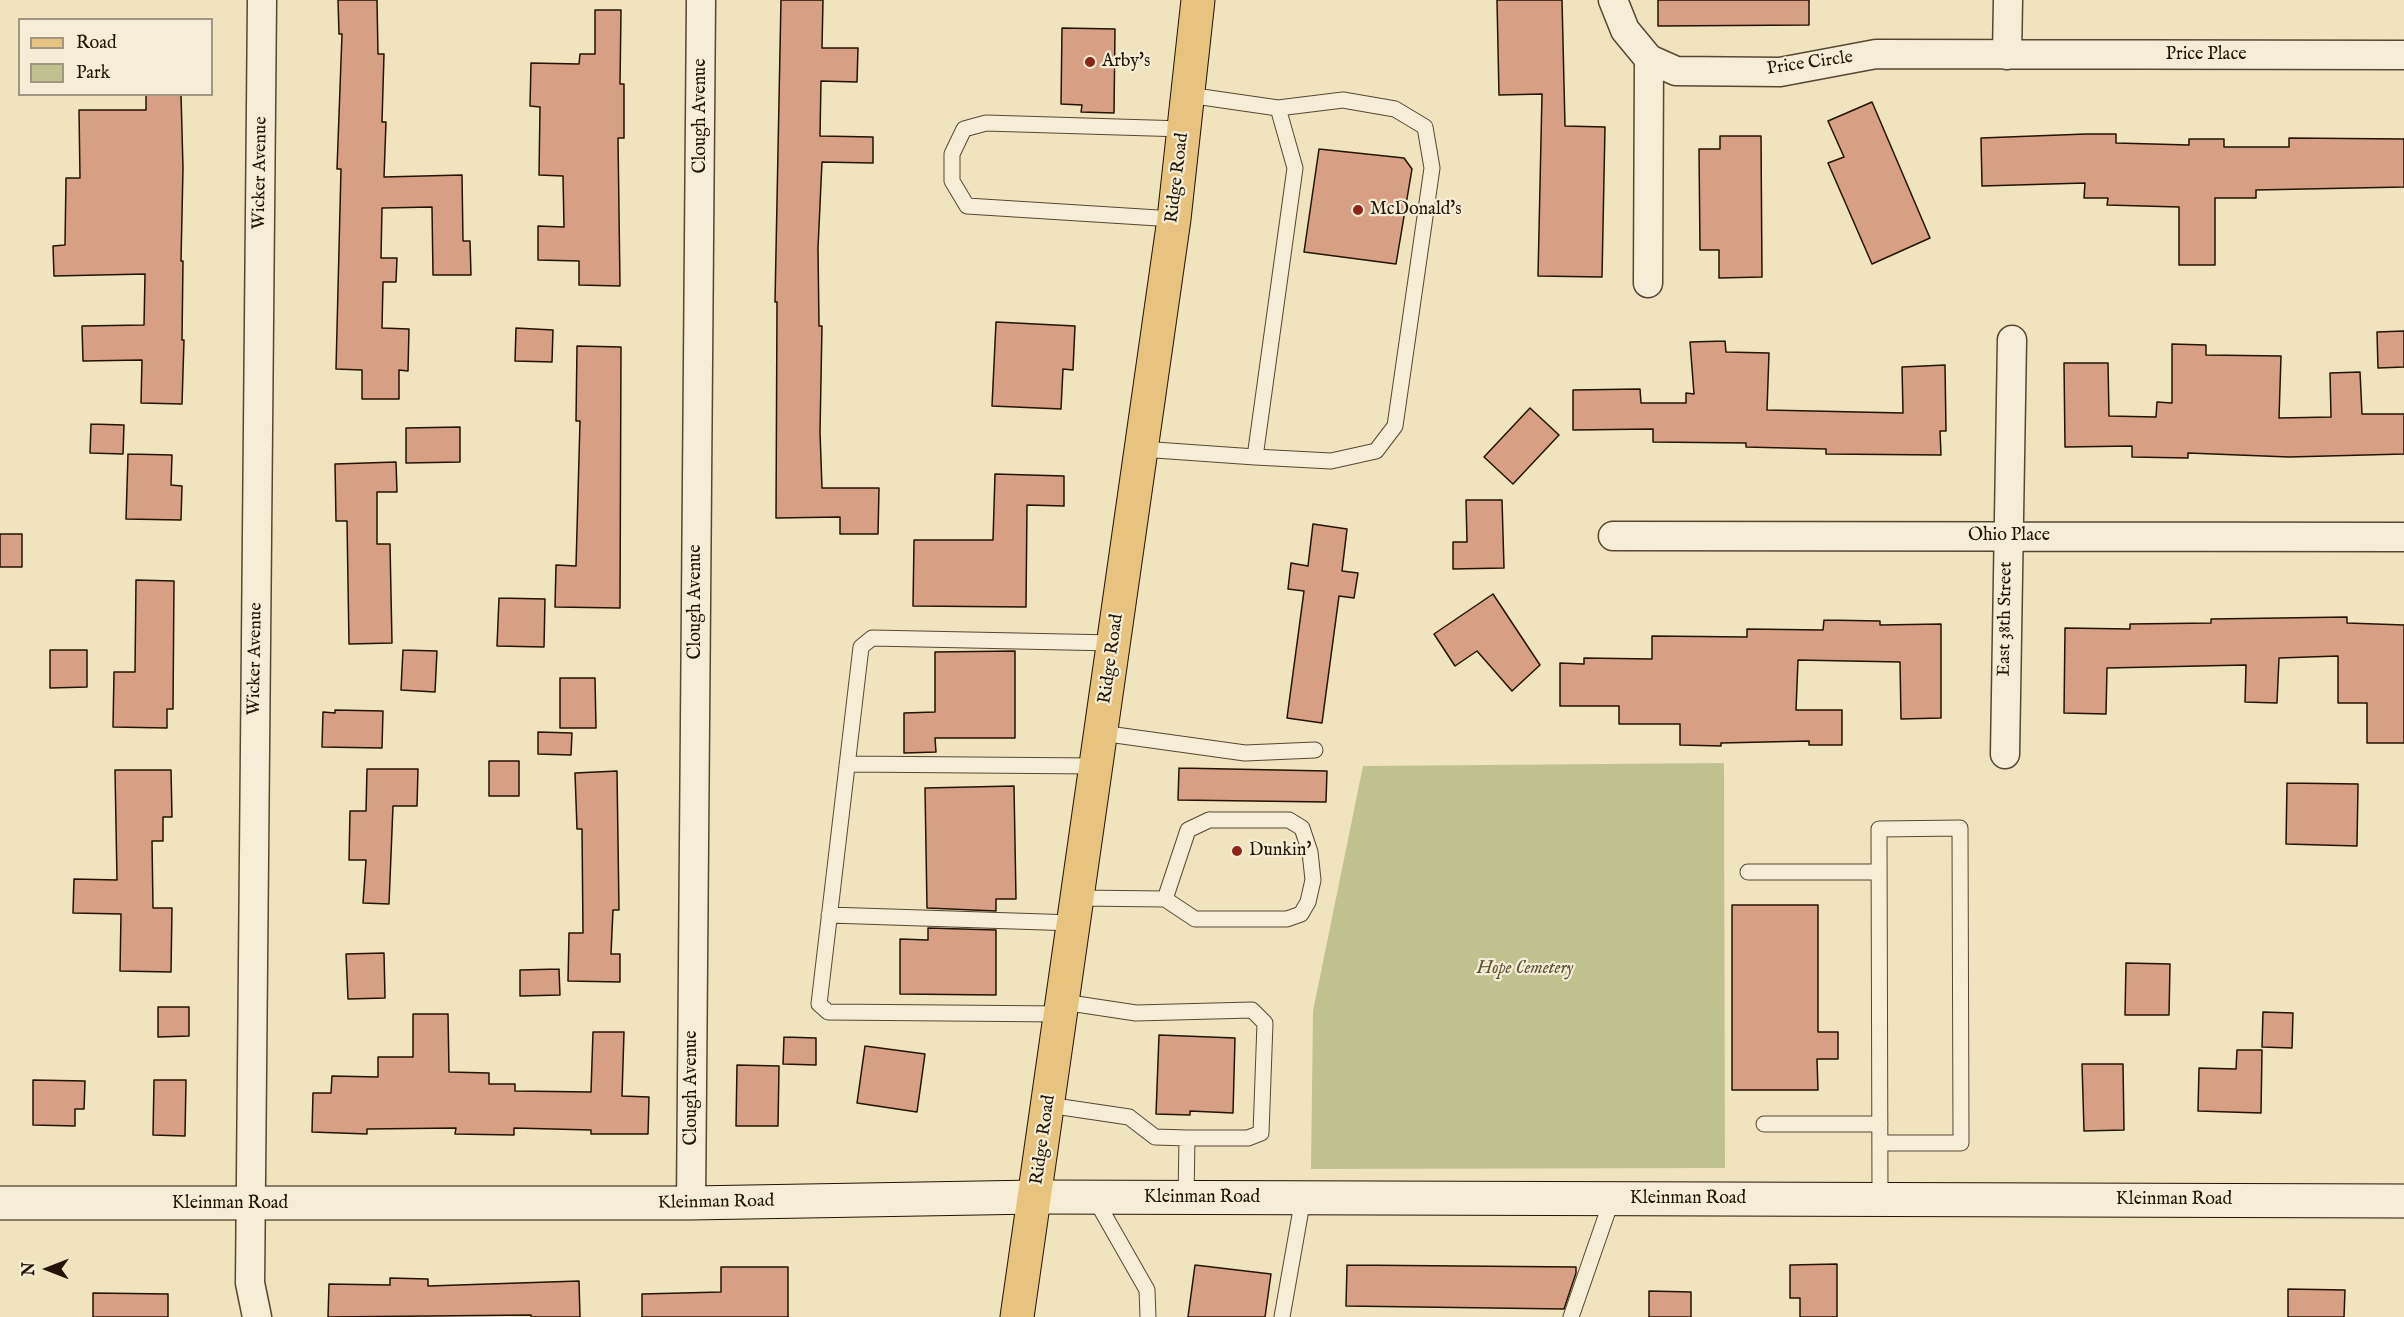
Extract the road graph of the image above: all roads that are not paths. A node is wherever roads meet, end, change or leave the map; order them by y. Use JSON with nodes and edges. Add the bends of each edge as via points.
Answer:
{"nodes":[{"id":1,"x":262,"y":0,"type":"edge"},
{"id":2,"x":702,"y":0,"type":"edge"},
{"id":3,"x":1198,"y":0,"type":"edge"},
{"id":4,"x":1613,"y":0,"type":"edge"},
{"id":5,"x":2008,"y":0,"type":"edge"},
{"id":6,"x":2007,"y":55,"type":"junction"},
{"id":7,"x":2404,"y":55,"type":"edge"},
{"id":8,"x":1649,"y":59,"type":"junction"},
{"id":9,"x":1188,"y":95,"type":"junction"},
{"id":10,"x":1278,"y":108,"type":"junction"},
{"id":11,"x":1184,"y":129,"type":"junction"},
{"id":12,"x":1174,"y":219,"type":"junction"},
{"id":13,"x":1648,"y":283,"type":"dead end"},
{"id":14,"x":2012,"y":340,"type":"dead end"},
{"id":15,"x":1142,"y":449,"type":"junction"},
{"id":16,"x":1255,"y":457,"type":"junction"},
{"id":17,"x":1613,"y":536,"type":"dead end"},
{"id":18,"x":2007,"y":536,"type":"junction"},
{"id":19,"x":2404,"y":537,"type":"edge"},
{"id":20,"x":1114,"y":643,"type":"junction"},
{"id":21,"x":1101,"y":733,"type":"junction"},
{"id":22,"x":1315,"y":750,"type":"dead end"},
{"id":23,"x":2005,"y":754,"type":"dead end"},
{"id":24,"x":847,"y":764,"type":"junction"},
{"id":25,"x":1096,"y":766,"type":"junction"},
{"id":26,"x":1749,"y":872,"type":"dead end"},
{"id":27,"x":1879,"y":872,"type":"junction"},
{"id":28,"x":1165,"y":898,"type":"junction"},
{"id":29,"x":1076,"y":910,"type":"junction"},
{"id":30,"x":830,"y":915,"type":"junction"},
{"id":31,"x":1062,"y":1008,"type":"junction"},
{"id":32,"x":1048,"y":1105,"type":"junction"},
{"id":33,"x":1764,"y":1124,"type":"dead end"},
{"id":34,"x":1880,"y":1124,"type":"junction"},
{"id":35,"x":1187,"y":1138,"type":"junction"},
{"id":36,"x":1880,"y":1143,"type":"junction"},
{"id":37,"x":1036,"y":1197,"type":"junction"},
{"id":38,"x":1094,"y":1197,"type":"junction"},
{"id":39,"x":1186,"y":1198,"type":"junction"},
{"id":40,"x":1303,"y":1198,"type":"junction"},
{"id":41,"x":1612,"y":1199,"type":"junction"},
{"id":42,"x":1880,"y":1200,"type":"junction"},
{"id":43,"x":2404,"y":1201,"type":"edge"},
{"id":44,"x":0,"y":1203,"type":"edge"},
{"id":45,"x":691,"y":1203,"type":"junction"},
{"id":46,"x":251,"y":1204,"type":"junction"},
{"id":47,"x":257,"y":1317,"type":"edge"},
{"id":48,"x":1017,"y":1317,"type":"edge"},
{"id":49,"x":1148,"y":1317,"type":"edge"},
{"id":50,"x":1282,"y":1317,"type":"edge"},
{"id":51,"x":1571,"y":1317,"type":"edge"}],
"edges":[{"from":1,"to":46,"type":"street","name":"Wicker Avenue"},
{"from":2,"to":45,"type":"street","name":"Clough Avenue"},
{"from":3,"to":9,"type":"main road","name":"Ridge Road"},
{"from":4,"to":8,"type":"street","name":"Price Circle","via":[[1625,30]]},
{"from":5,"to":6,"type":"street"},
{"from":6,"to":7,"type":"street","name":"Price Place"},
{"from":6,"to":8,"type":"street","name":"Price Circle","via":[[1876,54],[1780,72],[1676,71]]},
{"from":8,"to":13,"type":"street"},
{"from":9,"to":10,"type":"lane"},
{"from":9,"to":11,"type":"main road","name":"Ridge Road"},
{"from":10,"to":16,"type":"lane","via":[[1295,168]]},
{"from":10,"to":16,"type":"lane","via":[[1342,100],[1395,108],[1425,127],[1432,168],[1395,426],[1376,451],[1331,461]]},
{"from":11,"to":12,"type":"main road","name":"Ridge Road"},
{"from":11,"to":12,"type":"lane","via":[[986,123],[964,129],[952,154],[952,181],[967,206]]},
{"from":12,"to":15,"type":"main road","name":"Ridge Road"},
{"from":14,"to":18,"type":"street","name":"East 38th Street"},
{"from":15,"to":16,"type":"lane"},
{"from":15,"to":20,"type":"main road","name":"Ridge Road"},
{"from":17,"to":18,"type":"street","name":"Ohio Place"},
{"from":18,"to":19,"type":"street","name":"Ohio Place"},
{"from":18,"to":23,"type":"street","name":"East 38th Street"},
{"from":20,"to":21,"type":"main road","name":"Ridge Road"},
{"from":20,"to":24,"type":"lane","via":[[872,638],[861,647]]},
{"from":21,"to":22,"type":"lane","via":[[1245,753]]},
{"from":21,"to":25,"type":"main road","name":"Ridge Road"},
{"from":24,"to":25,"type":"lane"},
{"from":24,"to":30,"type":"lane"},
{"from":25,"to":29,"type":"main road","name":"Ridge Road"},
{"from":26,"to":27,"type":"lane"},
{"from":27,"to":34,"type":"lane"},
{"from":27,"to":36,"type":"lane","via":[[1879,829],[1960,828],[1961,1143]]},
{"from":28,"to":28,"type":"lane","via":[[1195,919],[1287,919],[1301,914],[1313,880],[1302,828],[1289,820],[1209,820],[1188,831]]},
{"from":28,"to":29,"type":"lane"},
{"from":29,"to":30,"type":"lane"},
{"from":29,"to":31,"type":"main road","name":"Ridge Road"},
{"from":30,"to":31,"type":"lane","via":[[819,1004],[828,1012]]},
{"from":31,"to":32,"type":"main road","name":"Ridge Road"},
{"from":31,"to":35,"type":"lane","via":[[1136,1013],[1252,1010],[1265,1023],[1261,1133],[1248,1138]]},
{"from":32,"to":35,"type":"lane","via":[[1129,1117],[1155,1137]]},
{"from":32,"to":37,"type":"main road","name":"Ridge Road"},
{"from":33,"to":34,"type":"lane"},
{"from":34,"to":36,"type":"lane"},
{"from":35,"to":39,"type":"lane"},
{"from":36,"to":42,"type":"lane"},
{"from":37,"to":38,"type":"street","name":"Kleinman Road"},
{"from":37,"to":45,"type":"street","name":"Kleinman Road"},
{"from":37,"to":48,"type":"main road","name":"Ridge Road"},
{"from":38,"to":39,"type":"street","name":"Kleinman Road"},
{"from":38,"to":49,"type":"lane","via":[[1147,1290]]},
{"from":39,"to":40,"type":"street","name":"Kleinman Road"},
{"from":40,"to":41,"type":"street","name":"Kleinman Road"},
{"from":40,"to":50,"type":"lane"},
{"from":41,"to":42,"type":"street","name":"Kleinman Road"},
{"from":41,"to":51,"type":"lane"},
{"from":42,"to":43,"type":"street","name":"Kleinman Road"},
{"from":44,"to":46,"type":"street","name":"Kleinman Road"},
{"from":45,"to":46,"type":"street","name":"Kleinman Road"},
{"from":46,"to":47,"type":"street","name":"Wicker Avenue","via":[[250,1283]]}]}
